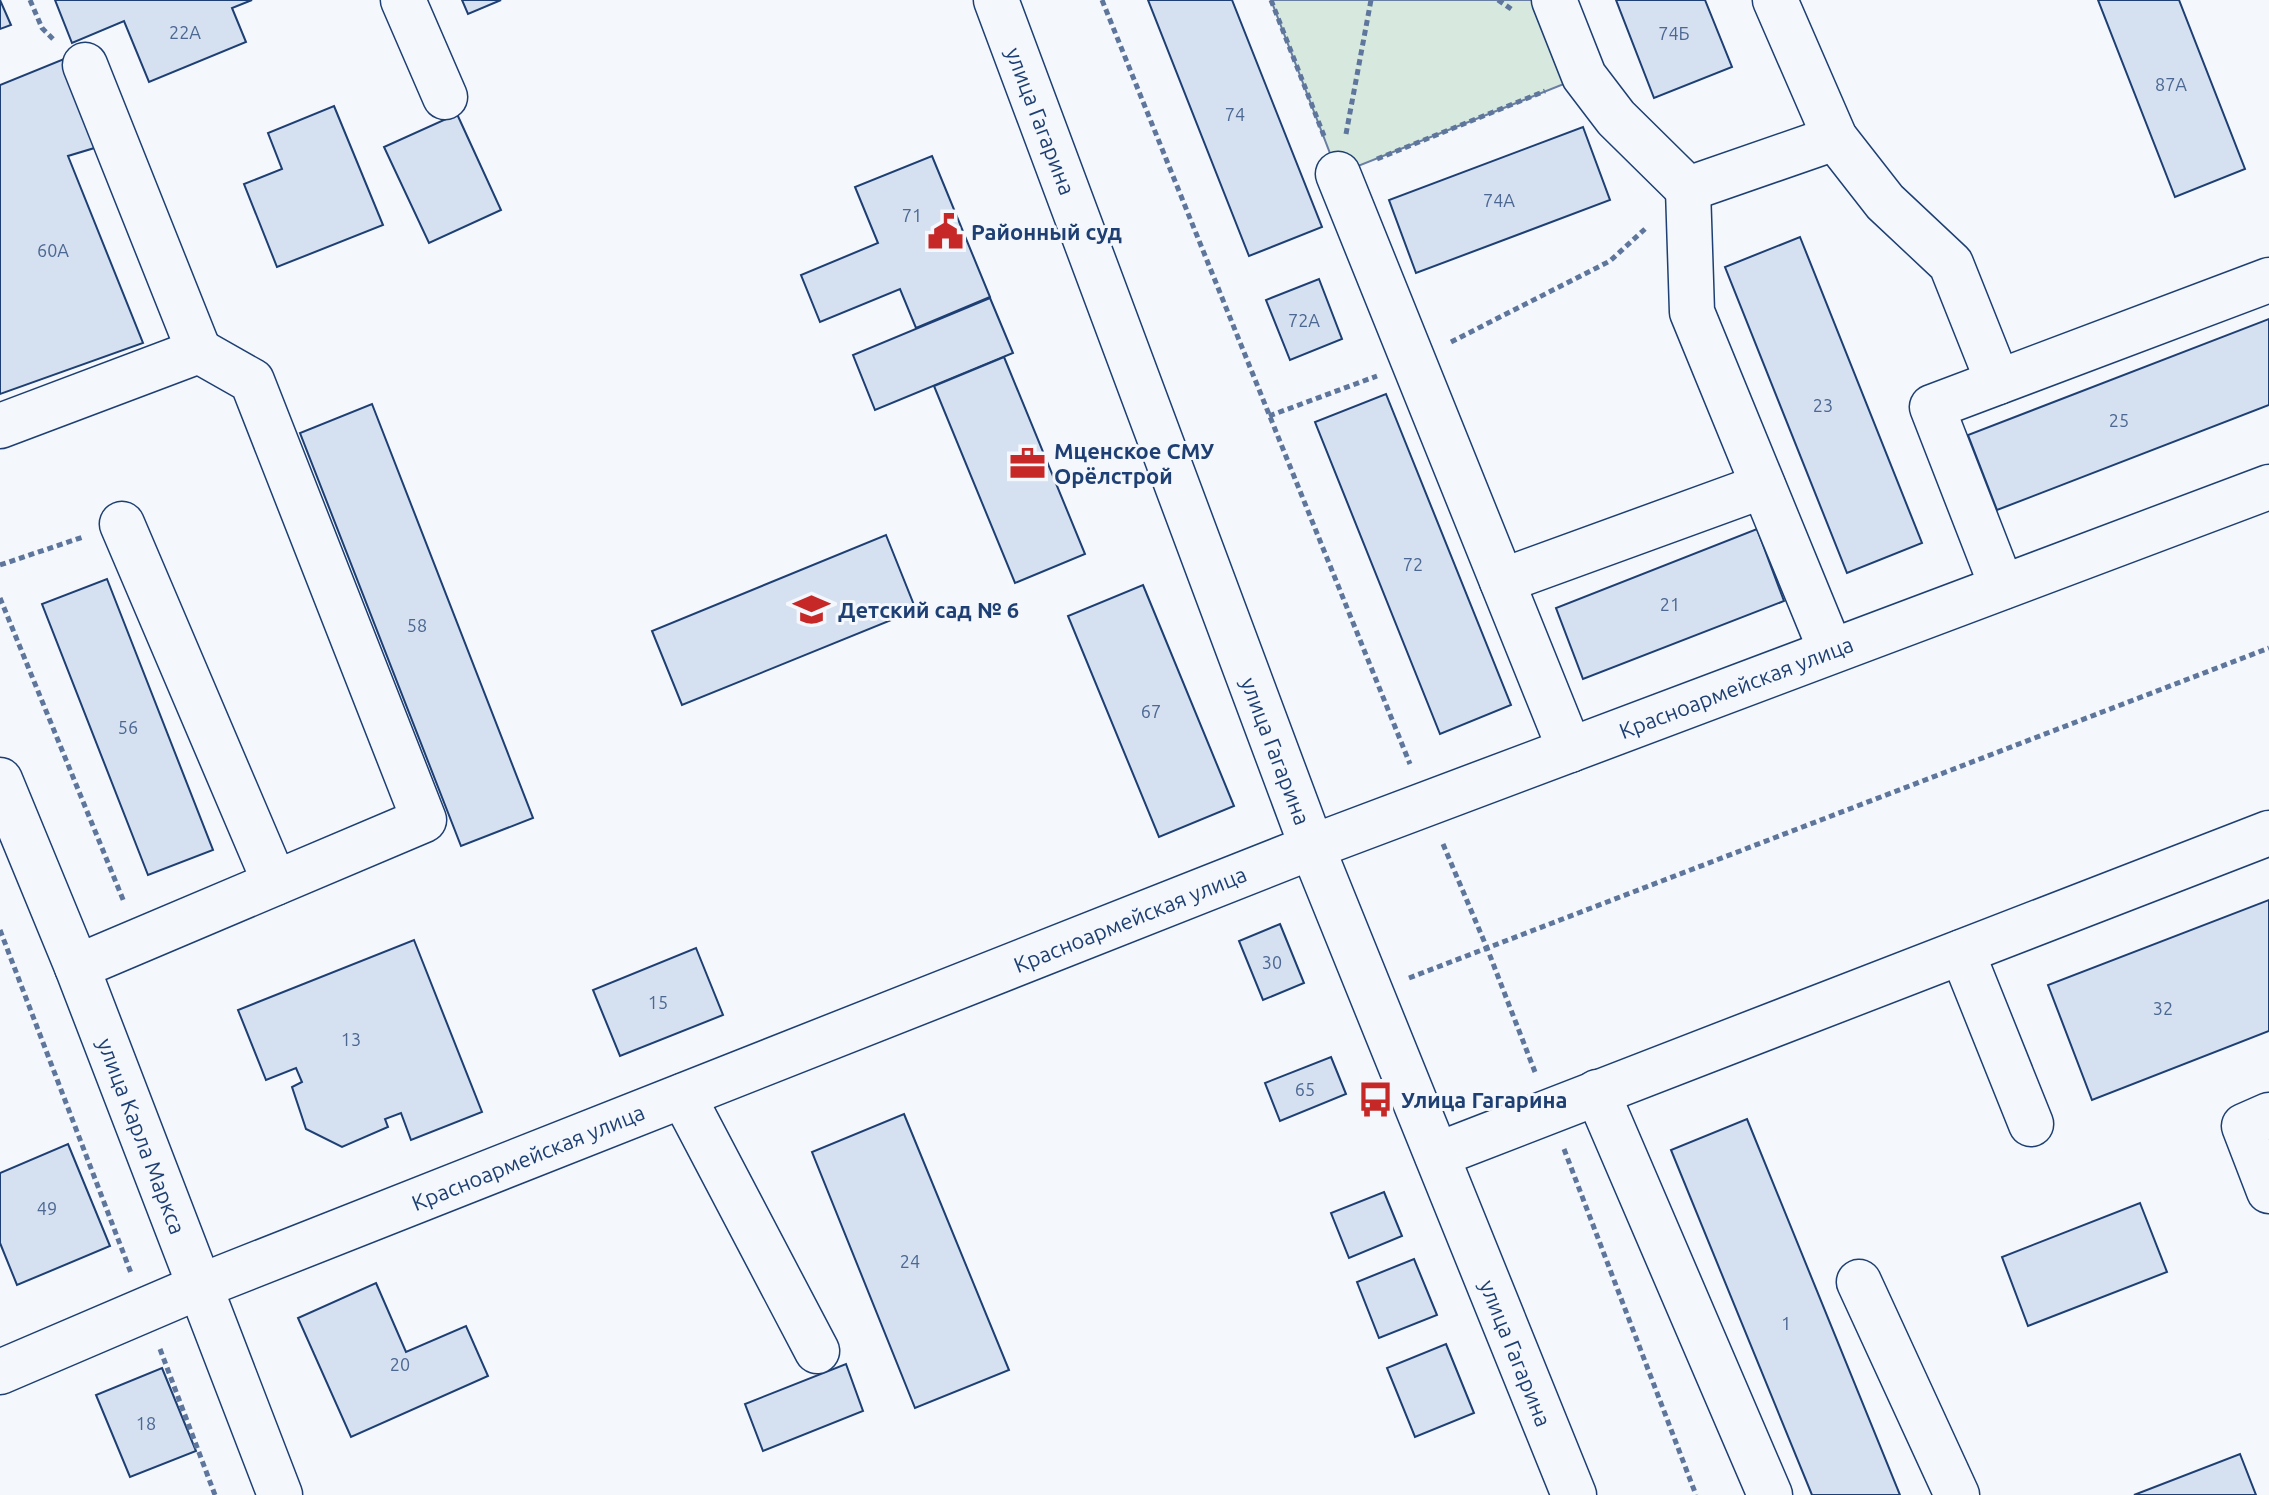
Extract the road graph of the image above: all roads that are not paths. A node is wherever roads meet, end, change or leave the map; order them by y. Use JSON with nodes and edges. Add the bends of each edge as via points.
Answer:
{"nodes":[{"id":1,"x":403,"y":0,"type":"edge"},
{"id":2,"x":996,"y":0,"type":"edge"},
{"id":3,"x":1554,"y":0,"type":"edge"},
{"id":4,"x":1775,"y":0,"type":"edge"},
{"id":5,"x":85,"y":65,"type":"dead end"},
{"id":6,"x":445,"y":97,"type":"dead end"},
{"id":7,"x":1835,"y":138,"type":"junction"},
{"id":8,"x":1338,"y":174,"type":"road end"},
{"id":9,"x":1688,"y":189,"type":"junction"},
{"id":10,"x":2269,"y":280,"type":"edge"},
{"id":11,"x":199,"y":351,"type":"junction"},
{"id":12,"x":1998,"y":382,"type":"junction"},
{"id":13,"x":0,"y":426,"type":"edge"},
{"id":14,"x":1763,"y":486,"type":"junction"},
{"id":15,"x":2269,"y":487,"type":"edge"},
{"id":16,"x":122,"y":524,"type":"road end"},
{"id":17,"x":1502,"y":581,"type":"junction"},
{"id":18,"x":2002,"y":587,"type":"junction"},
{"id":19,"x":1831,"y":651,"type":"junction"},
{"id":20,"x":1570,"y":750,"type":"junction"},
{"id":21,"x":0,"y":780,"type":"edge"},
{"id":22,"x":2269,"y":833,"type":"edge"},
{"id":23,"x":1312,"y":847,"type":"junction"},
{"id":24,"x":275,"y":883,"type":"junction"},
{"id":25,"x":1962,"y":952,"type":"junction"},
{"id":26,"x":77,"y":967,"type":"junction"},
{"id":27,"x":1597,"y":1092,"type":"junction"},
{"id":28,"x":683,"y":1096,"type":"junction"},
{"id":29,"x":2269,"y":1115,"type":"edge"},
{"id":30,"x":2031,"y":1124,"type":"dead end"},
{"id":31,"x":1437,"y":1155,"type":"junction"},
{"id":32,"x":2269,"y":1191,"type":"edge"},
{"id":33,"x":1859,"y":1282,"type":"dead end"},
{"id":34,"x":201,"y":1286,"type":"junction"},
{"id":35,"x":817,"y":1351,"type":"dead end"},
{"id":36,"x":0,"y":1372,"type":"edge"},
{"id":37,"x":280,"y":1495,"type":"edge"},
{"id":38,"x":1574,"y":1495,"type":"edge"},
{"id":39,"x":1770,"y":1495,"type":"edge"},
{"id":40,"x":1957,"y":1495,"type":"edge"}],
"edges":[{"from":1,"to":6,"type":"street"},
{"from":2,"to":23,"type":"street","name":"улица Гагарина"},
{"from":3,"to":9,"type":"street","via":[[1584,76],[1616,118]]},
{"from":4,"to":7,"type":"street"},
{"from":5,"to":11,"type":"street"},
{"from":7,"to":9,"type":"street"},
{"from":7,"to":12,"type":"street","via":[[1885,202],[1951,264]]},
{"from":8,"to":17,"type":"street"},
{"from":9,"to":14,"type":"street","via":[[1692,312]]},
{"from":10,"to":12,"type":"street"},
{"from":11,"to":13,"type":"street"},
{"from":11,"to":24,"type":"street","via":[[252,381],[424,820]]},
{"from":12,"to":18,"type":"street","via":[[1932,407]]},
{"from":14,"to":17,"type":"street"},
{"from":14,"to":19,"type":"street"},
{"from":15,"to":18,"type":"street","name":"Красноармейская улица"},
{"from":16,"to":24,"type":"street"},
{"from":17,"to":20,"type":"street"},
{"from":18,"to":19,"type":"street","name":"Красноармейская улица"},
{"from":19,"to":20,"type":"street","name":"Красноармейская улица"},
{"from":20,"to":23,"type":"street","name":"Красноармейская улица"},
{"from":21,"to":26,"type":"street","name":"улица Карла Маркса"},
{"from":22,"to":25,"type":"street"},
{"from":23,"to":28,"type":"street","name":"Красноармейская улица"},
{"from":23,"to":31,"type":"street","name":"улица Гагарина"},
{"from":24,"to":26,"type":"street"},
{"from":25,"to":27,"type":"street"},
{"from":25,"to":30,"type":"street"},
{"from":26,"to":34,"type":"street","name":"улица Карла Маркса"},
{"from":27,"to":31,"type":"street"},
{"from":27,"to":39,"type":"street"},
{"from":28,"to":34,"type":"street","name":"Красноармейская улица"},
{"from":28,"to":35,"type":"street"},
{"from":29,"to":32,"type":"street","via":[[2244,1126]]},
{"from":31,"to":38,"type":"street","name":"улица Гагарина"},
{"from":33,"to":40,"type":"street"},
{"from":34,"to":36,"type":"street","name":"Красноармейская улица"},
{"from":34,"to":37,"type":"street","name":"улица Карла Маркса"}]}
